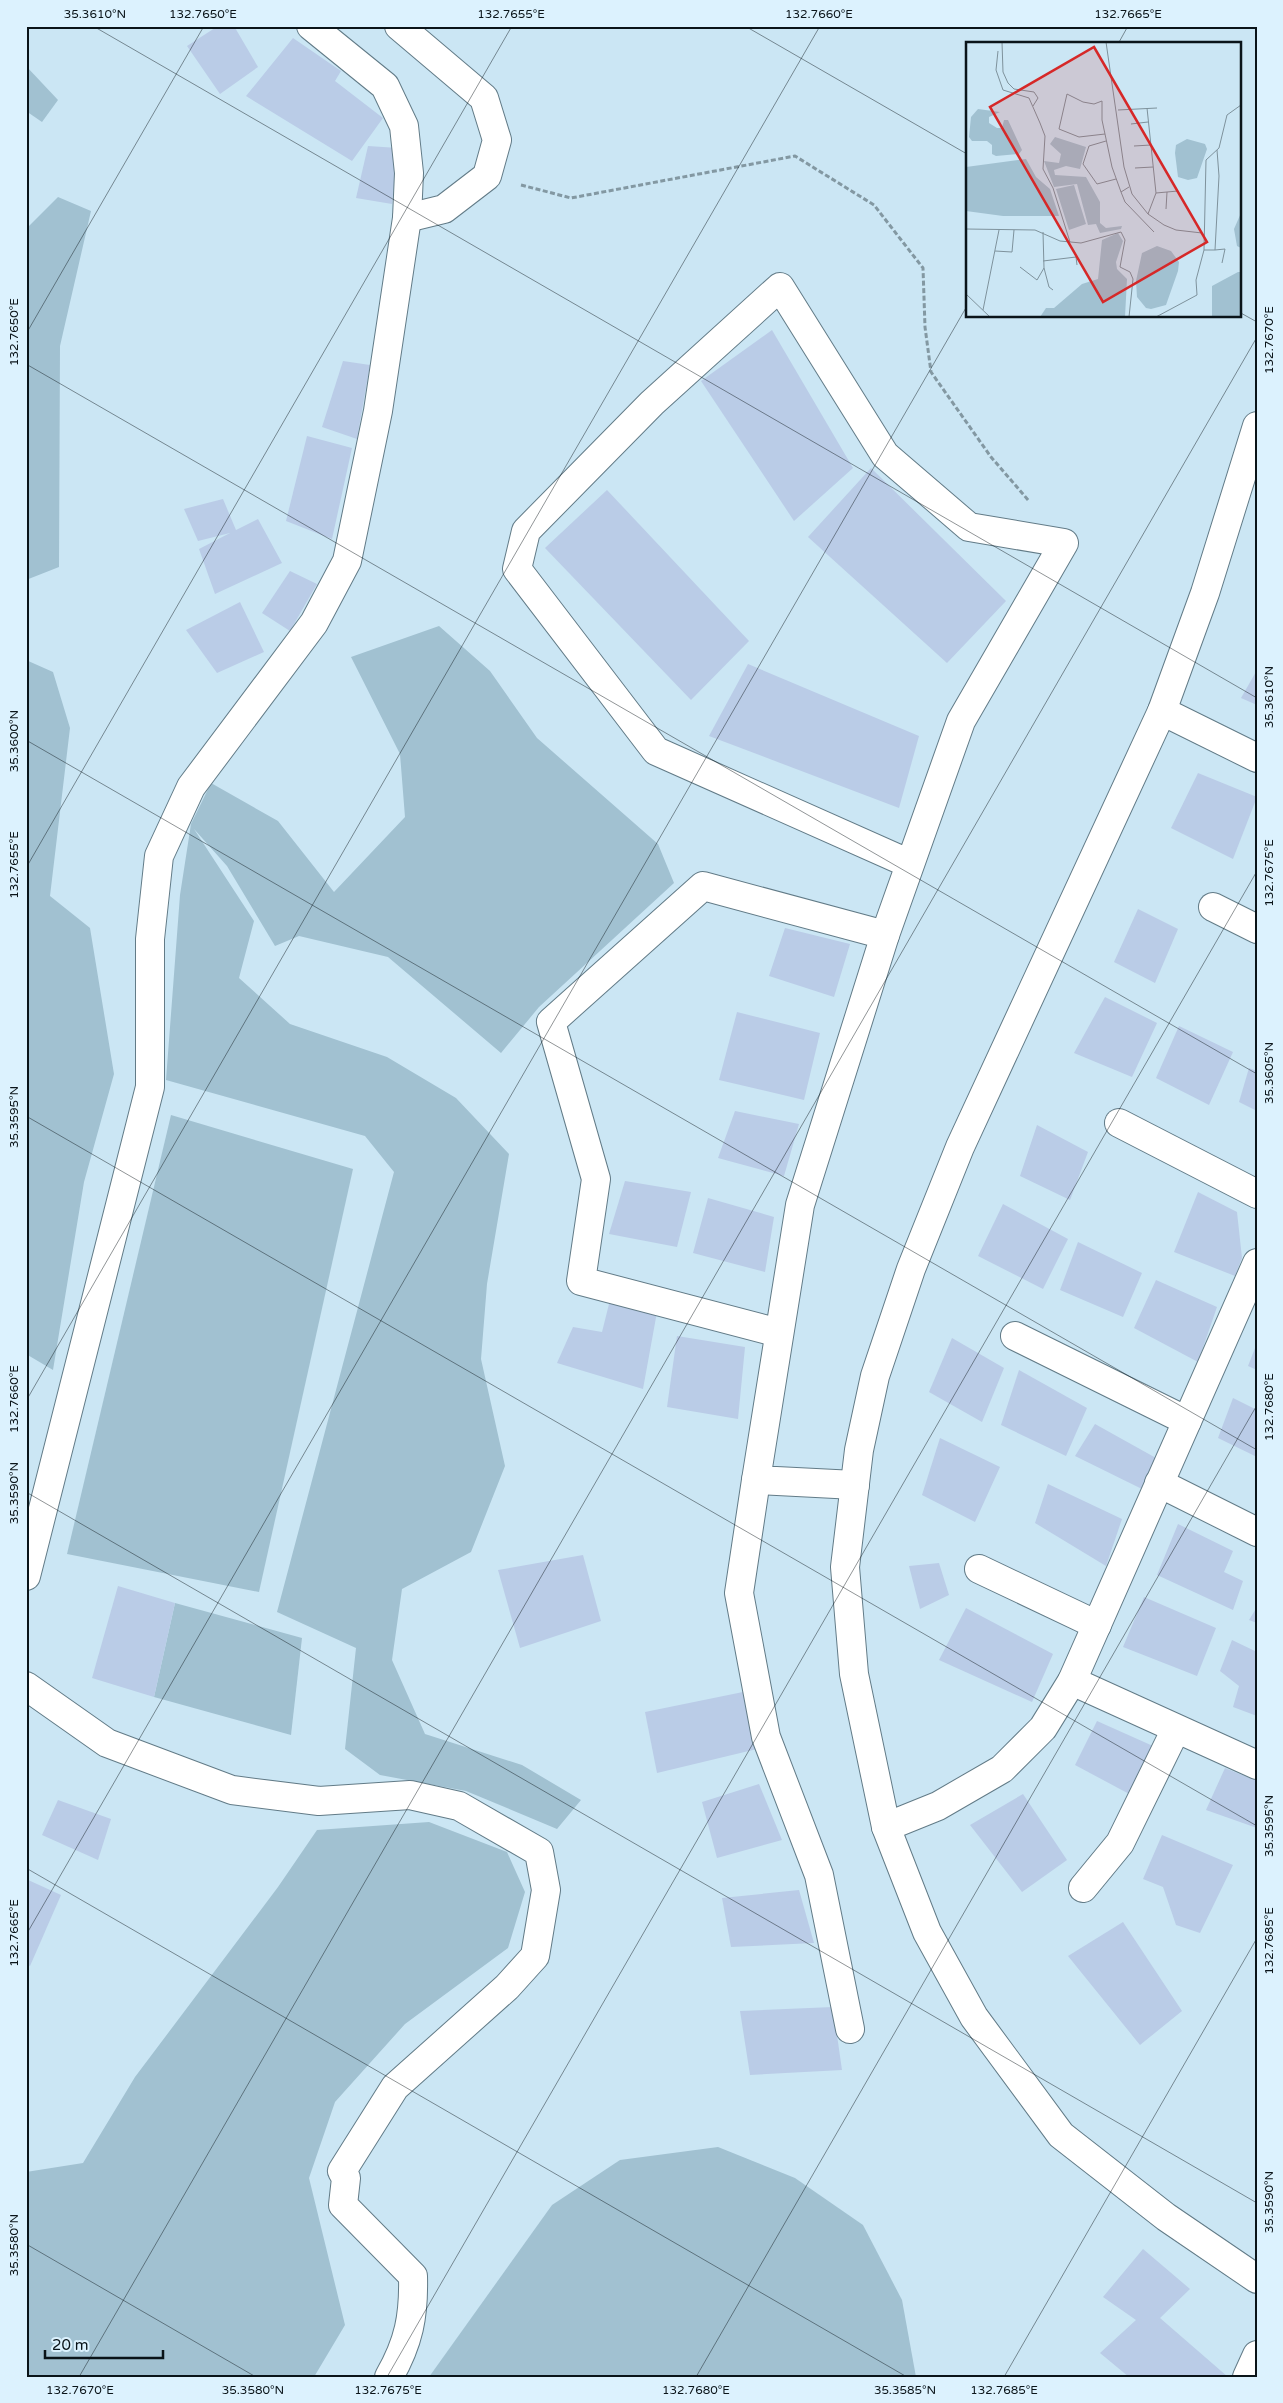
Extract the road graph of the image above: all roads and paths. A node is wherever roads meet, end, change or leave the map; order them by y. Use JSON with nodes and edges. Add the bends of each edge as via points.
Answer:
{"nodes":[{"id":1,"x":311,"y":26,"type":"edge"},
{"id":2,"x":399,"y":26,"type":"edge"},
{"id":3,"x":487,"y":176,"type":"junction"},
{"id":4,"x":407,"y":218,"type":"junction"},
{"id":5,"x":1257,"y":426,"type":"edge"},
{"id":6,"x":1064,"y":543,"type":"junction"},
{"id":7,"x":1162,"y":711,"type":"junction"},
{"id":8,"x":1257,"y":758,"type":"edge"},
{"id":9,"x":910,"y":864,"type":"junction"},
{"id":10,"x":1212,"y":907,"type":"dead end"},
{"id":11,"x":1257,"y":929,"type":"edge"},
{"id":12,"x":885,"y":935,"type":"junction"},
{"id":13,"x":1119,"y":1123,"type":"dead end"},
{"id":14,"x":1257,"y":1194,"type":"edge"},
{"id":15,"x":1254,"y":1277,"type":"edge"},
{"id":16,"x":780,"y":1333,"type":"junction"},
{"id":17,"x":1015,"y":1336,"type":"dead end"},
{"id":18,"x":1187,"y":1421,"type":"junction"},
{"id":19,"x":756,"y":1480,"type":"junction"},
{"id":20,"x":1159,"y":1483,"type":"junction"},
{"id":21,"x":855,"y":1485,"type":"junction"},
{"id":22,"x":1257,"y":1532,"type":"edge"},
{"id":23,"x":979,"y":1569,"type":"dead end"},
{"id":24,"x":26,"y":1576,"type":"edge"},
{"id":25,"x":1097,"y":1625,"type":"junction"},
{"id":26,"x":1072,"y":1681,"type":"junction"},
{"id":27,"x":26,"y":1686,"type":"edge"},
{"id":28,"x":1176,"y":1728,"type":"junction"},
{"id":29,"x":1257,"y":1765,"type":"edge"},
{"id":30,"x":886,"y":1826,"type":"junction"},
{"id":31,"x":1083,"y":1888,"type":"dead end"},
{"id":32,"x":850,"y":2029,"type":"dead end"},
{"id":33,"x":1257,"y":2279,"type":"edge"},
{"id":34,"x":1257,"y":2355,"type":"edge"},
{"id":35,"x":389,"y":2377,"type":"edge"},
{"id":36,"x":1247,"y":2377,"type":"edge"}],
"edges":[{"from":1,"to":4,"type":"street","via":[[385,86],[404,126],[409,172]]},
{"from":2,"to":3,"type":"street","via":[[484,98],[497,140]]},
{"from":3,"to":4,"type":"street","via":[[444,210]]},
{"from":3,"to":6,"type":"path","via":[[571,198],[795,156],[874,205],[924,268],[925,326],[931,372],[991,457]]},
{"from":4,"to":24,"type":"street","via":[[378,411],[347,561],[314,623],[191,787],[159,856],[150,939],[150,1088]]},
{"from":5,"to":7,"type":"street","via":[[1205,593]]},
{"from":6,"to":9,"type":"street","via":[[961,721]]},
{"from":6,"to":9,"type":"street","via":[[968,527],[885,455],[780,287],[652,403],[526,531],[517,569],[656,751]]},
{"from":7,"to":8,"type":"street"},
{"from":7,"to":21,"type":"street","via":[[960,1147],[911,1269],[875,1376]]},
{"from":9,"to":12,"type":"street"},
{"from":10,"to":11,"type":"street"},
{"from":12,"to":16,"type":"street","via":[[800,1205]]},
{"from":12,"to":16,"type":"street","via":[[703,886],[551,1022],[596,1179],[581,1280]]},
{"from":13,"to":14,"type":"street"},
{"from":15,"to":18,"type":"street"},
{"from":16,"to":19,"type":"street"},
{"from":17,"to":18,"type":"street"},
{"from":18,"to":20,"type":"street"},
{"from":19,"to":21,"type":"street"},
{"from":19,"to":32,"type":"street","via":[[739,1594],[766,1737],[819,1875]]},
{"from":20,"to":22,"type":"street"},
{"from":20,"to":25,"type":"street"},
{"from":21,"to":30,"type":"street","via":[[845,1567],[853,1664]]},
{"from":23,"to":25,"type":"street"},
{"from":25,"to":26,"type":"street"},
{"from":26,"to":28,"type":"street"},
{"from":26,"to":30,"type":"street","via":[[1043,1728],[1002,1769],[938,1806]]},
{"from":27,"to":35,"type":"street","via":[[107,1744],[232,1790],[319,1801],[410,1795],[459,1806],[539,1852],[546,1890],[534,1956],[507,1986],[395,2087],[342,2171],[346,2178],[343,2205],[413,2276],[414,2310],[400,2357]]},
{"from":28,"to":29,"type":"street"},
{"from":28,"to":31,"type":"street","via":[[1120,1842]]},
{"from":30,"to":33,"type":"street","via":[[927,1932],[974,2017],[1061,2135],[1166,2217]]},
{"from":34,"to":36,"type":"street"}]}
